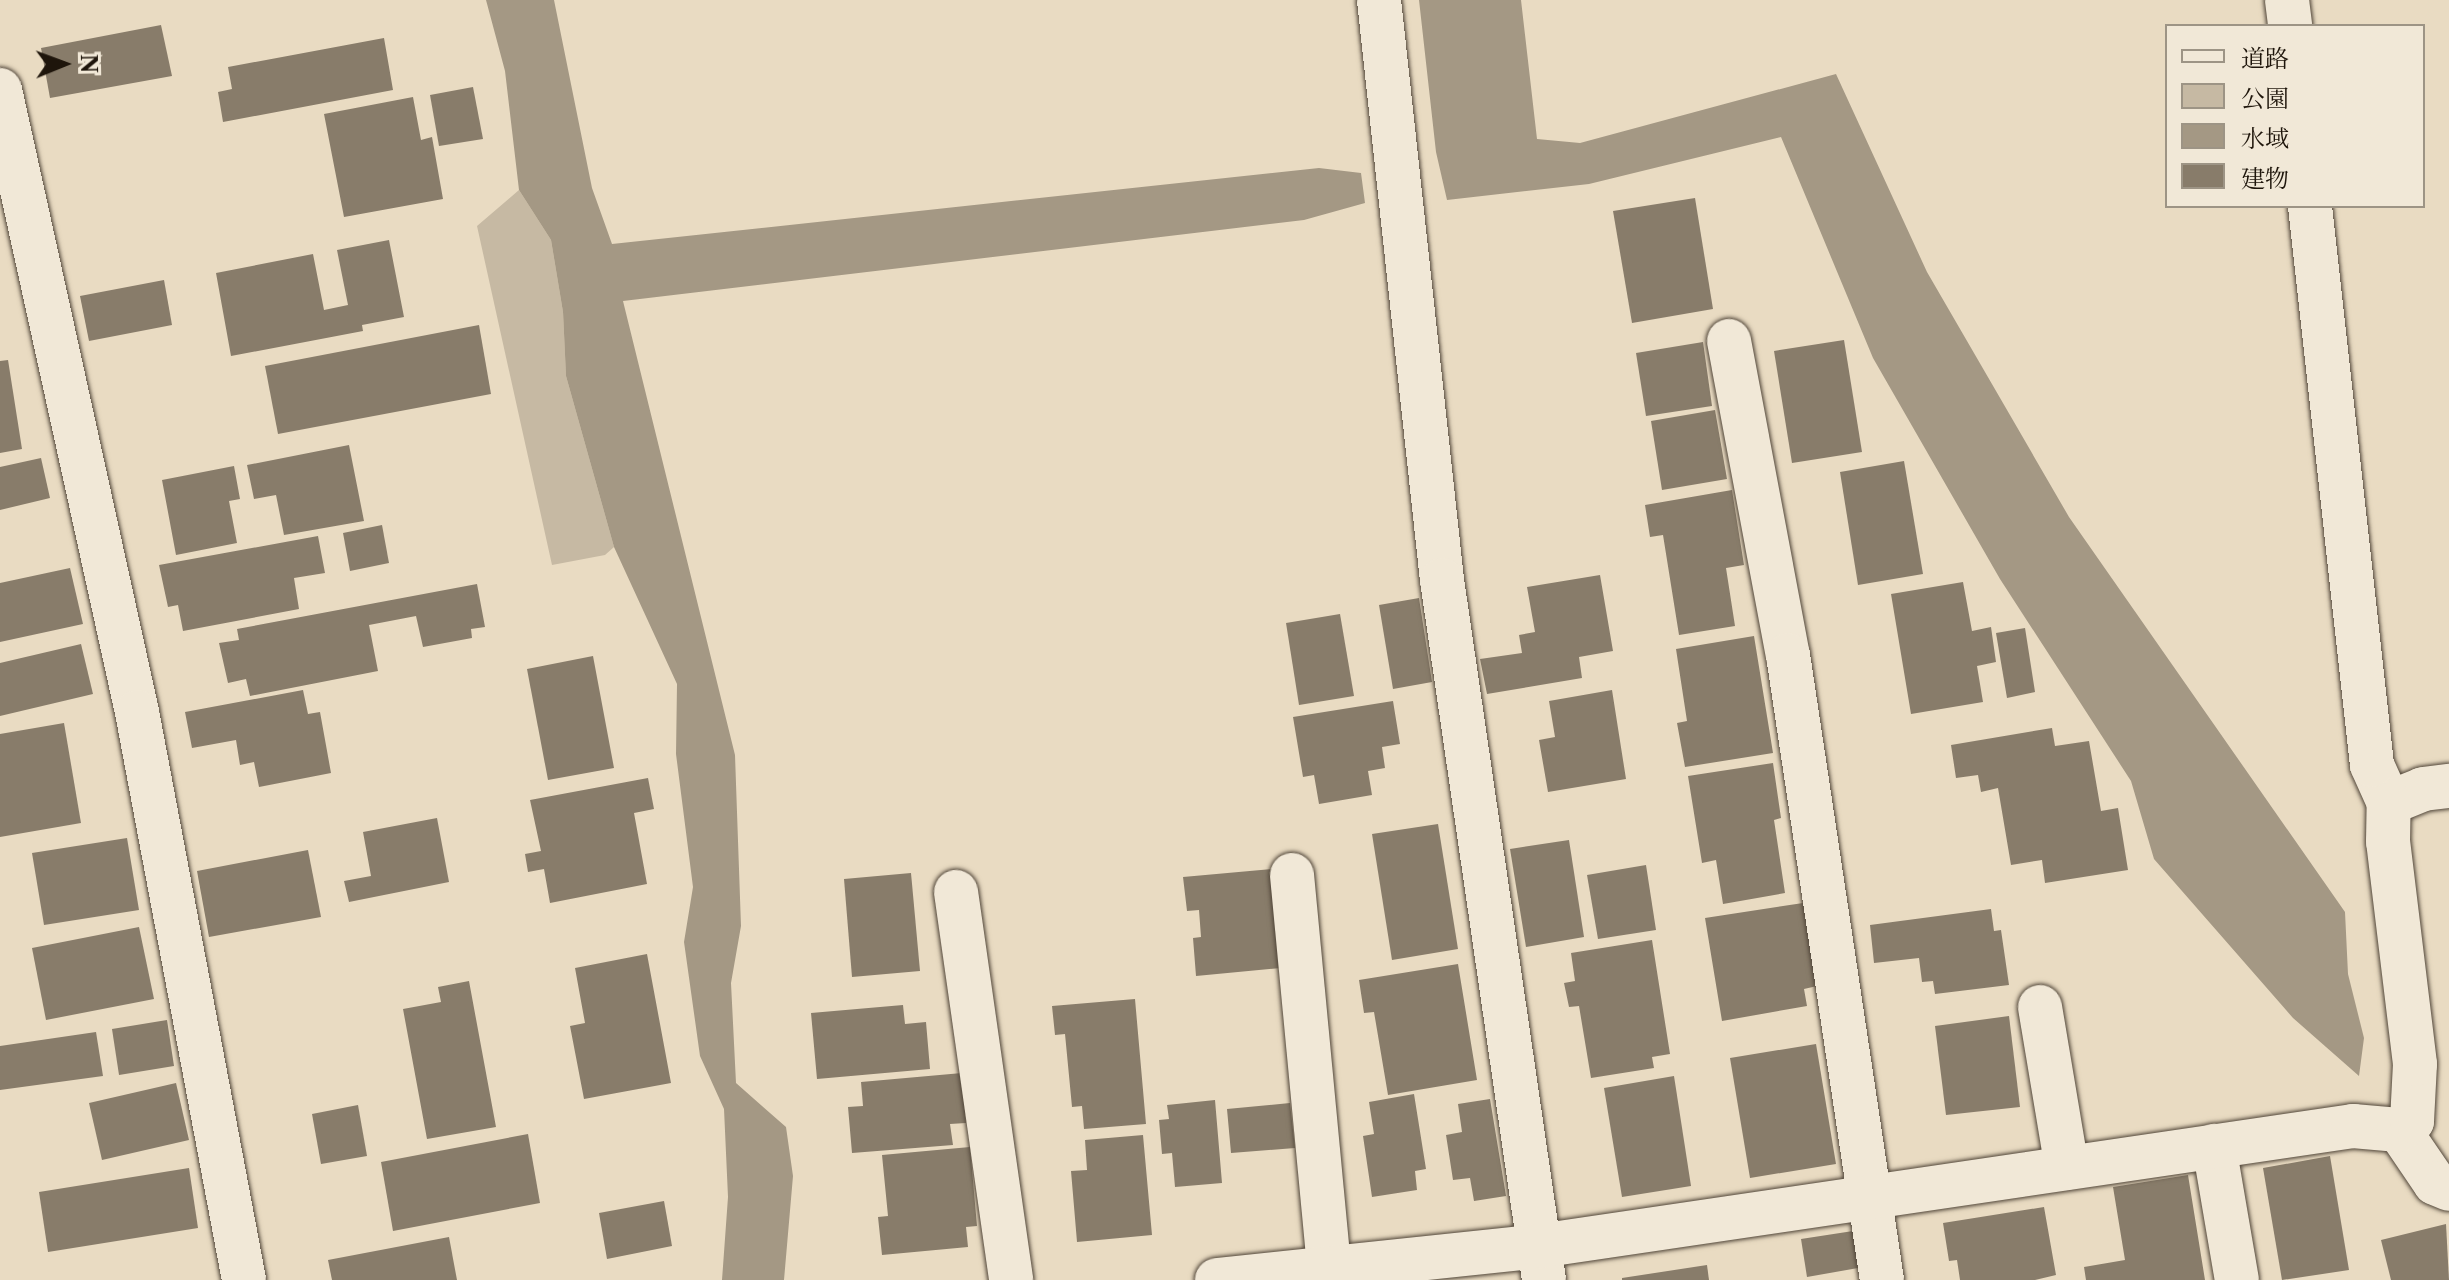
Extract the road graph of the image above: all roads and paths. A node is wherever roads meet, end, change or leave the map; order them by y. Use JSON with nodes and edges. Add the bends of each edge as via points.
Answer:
{"nodes":[{"id":1,"x":1379,"y":0,"type":"edge"},
{"id":2,"x":2287,"y":0,"type":"edge"},
{"id":3,"x":2290,"y":24,"type":"edge"},
{"id":4,"x":0,"y":90,"type":"edge"},
{"id":5,"x":2310,"y":208,"type":"edge"},
{"id":6,"x":1729,"y":341,"type":"dead end"},
{"id":7,"x":2449,"y":786,"type":"edge"},
{"id":8,"x":2389,"y":803,"type":"junction"},
{"id":9,"x":1292,"y":875,"type":"dead end"},
{"id":10,"x":956,"y":892,"type":"dead end"},
{"id":11,"x":2040,"y":1007,"type":"dead end"},
{"id":12,"x":2399,"y":1130,"type":"junction"},
{"id":13,"x":2214,"y":1146,"type":"junction"},
{"id":14,"x":2067,"y":1168,"type":"junction"},
{"id":15,"x":2449,"y":1189,"type":"edge"},
{"id":16,"x":1872,"y":1197,"type":"junction"},
{"id":17,"x":1542,"y":1263,"type":"edge"},
{"id":18,"x":1329,"y":1268,"type":"junction"},
{"id":19,"x":244,"y":1280,"type":"edge"},
{"id":20,"x":1011,"y":1280,"type":"edge"},
{"id":21,"x":1217,"y":1280,"type":"edge"},
{"id":22,"x":1882,"y":1280,"type":"edge"},
{"id":23,"x":2237,"y":1280,"type":"edge"}],
"edges":[{"from":1,"to":17,"type":"street","via":[[1442,580]]},
{"from":2,"to":3,"type":"street"},
{"from":4,"to":19,"type":"street","via":[[137,712]]},
{"from":5,"to":8,"type":"street","via":[[2372,765]]},
{"from":6,"to":16,"type":"street","via":[[1788,655]]},
{"from":7,"to":8,"type":"street","via":[[2423,789]]},
{"from":8,"to":12,"type":"street","via":[[2388,842],[2415,1064],[2412,1121]]},
{"from":9,"to":18,"type":"street"},
{"from":10,"to":20,"type":"street"},
{"from":11,"to":14,"type":"street"},
{"from":12,"to":13,"type":"street","via":[[2353,1126]]},
{"from":12,"to":15,"type":"street","via":[[2435,1183]]},
{"from":13,"to":14,"type":"street"},
{"from":13,"to":23,"type":"street"},
{"from":14,"to":16,"type":"street"},
{"from":16,"to":17,"type":"street"},
{"from":16,"to":22,"type":"street"},
{"from":17,"to":18,"type":"street"},
{"from":18,"to":21,"type":"street"}]}
